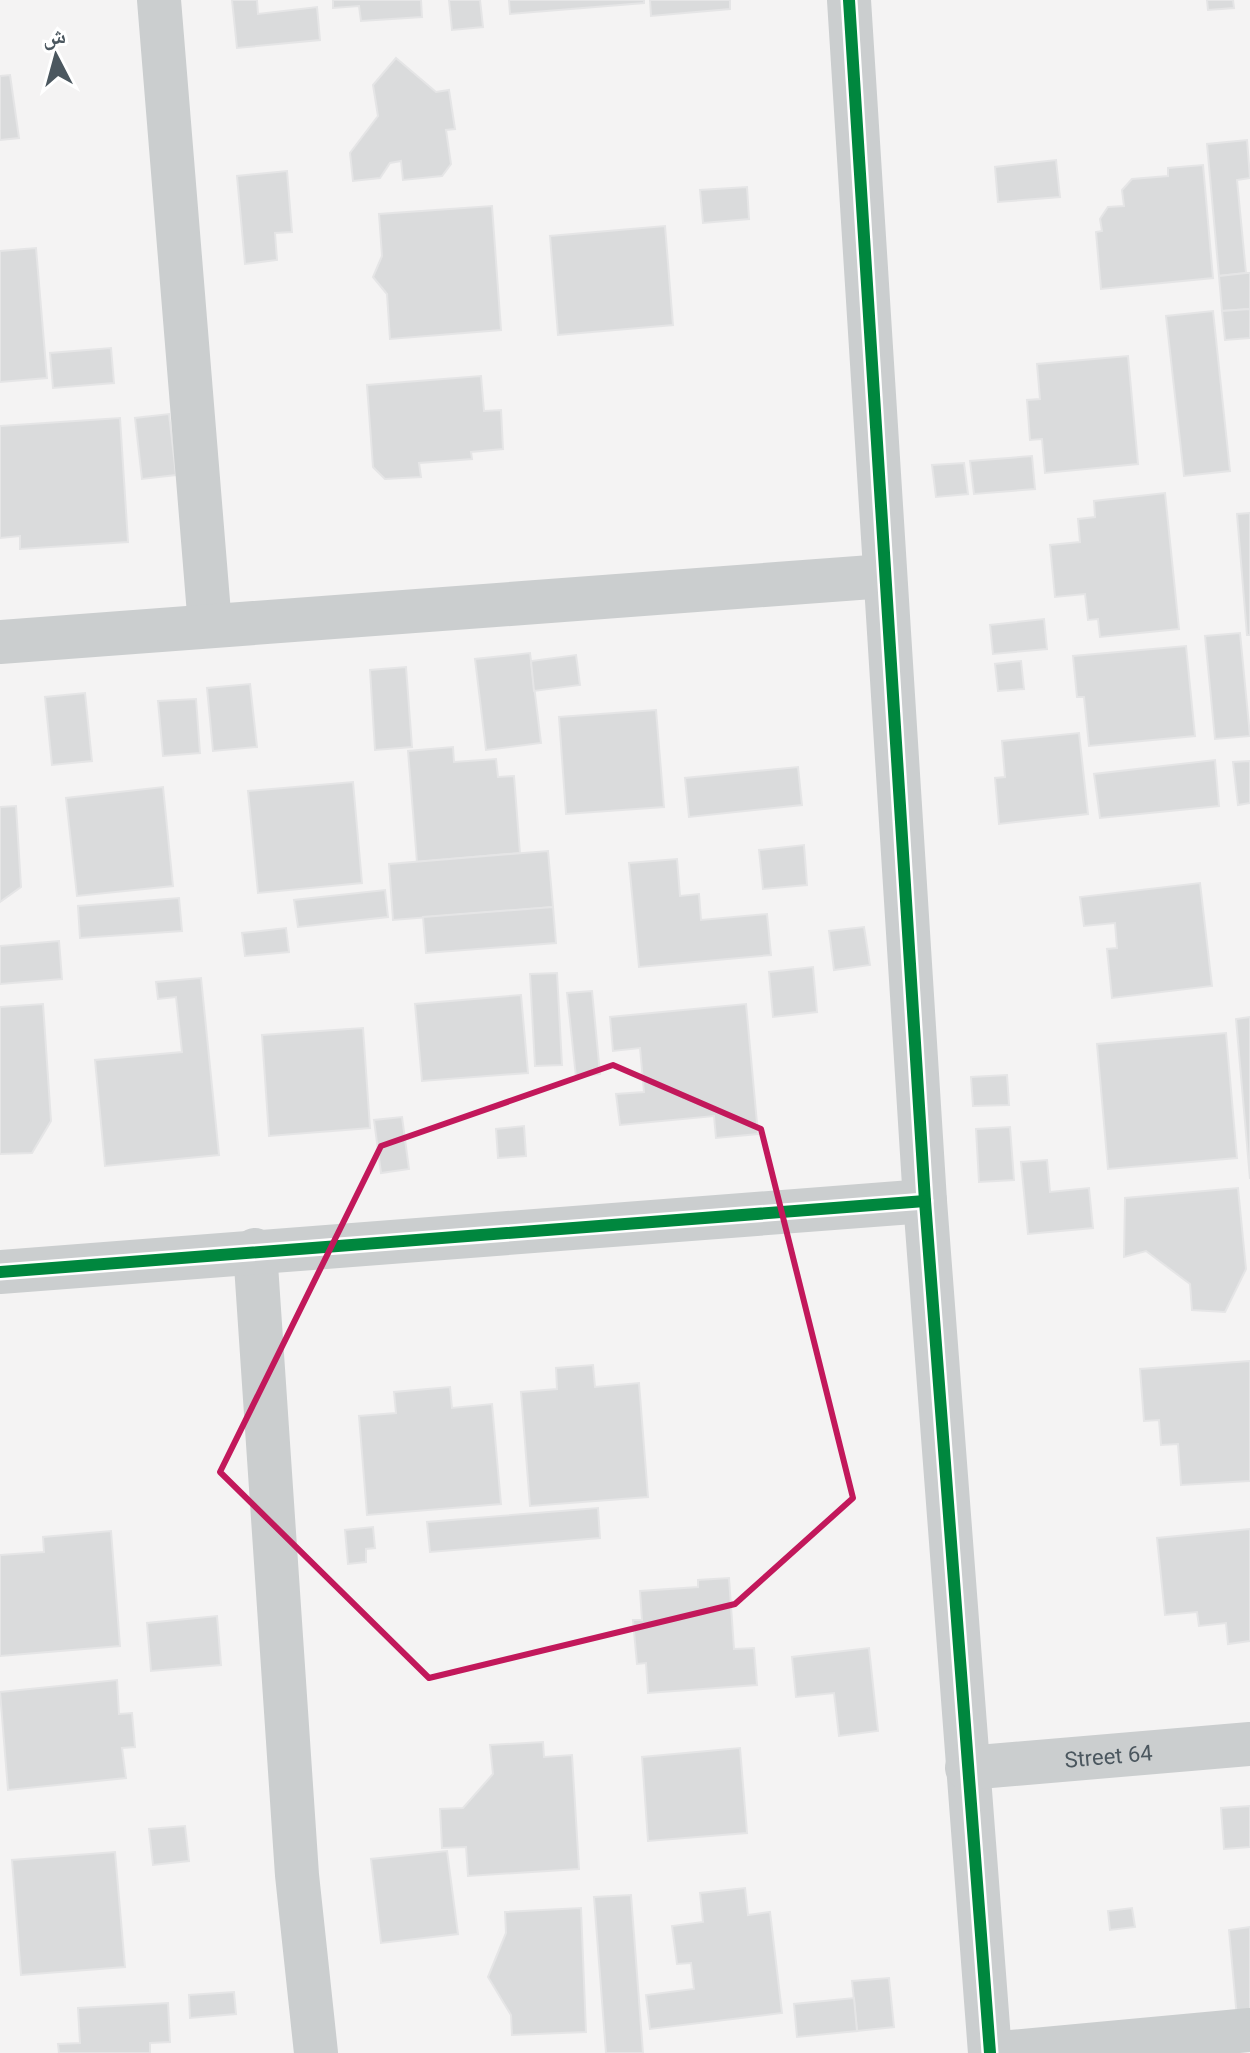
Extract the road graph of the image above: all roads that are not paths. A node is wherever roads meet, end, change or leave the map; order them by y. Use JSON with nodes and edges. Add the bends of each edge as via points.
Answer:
{"nodes":[{"id":1,"x":159,"y":0,"type":"edge"},
{"id":2,"x":849,"y":0,"type":"edge"},
{"id":3,"x":885,"y":576,"type":"junction"},
{"id":4,"x":210,"y":626,"type":"junction"},
{"id":5,"x":0,"y":642,"type":"edge"},
{"id":6,"x":925,"y":1201,"type":"junction"},
{"id":7,"x":255,"y":1250,"type":"junction"},
{"id":8,"x":0,"y":1272,"type":"edge"},
{"id":9,"x":1250,"y":1744,"type":"edge"},
{"id":10,"x":967,"y":1768,"type":"junction"},
{"id":11,"x":1250,"y":2030,"type":"edge"},
{"id":12,"x":316,"y":2053,"type":"edge"},
{"id":13,"x":990,"y":2053,"type":"edge"},
{"id":14,"x":1000,"y":2053,"type":"edge"}],
"edges":[{"from":1,"to":4,"type":"street"},
{"from":2,"to":3,"type":"street"},
{"from":3,"to":4,"type":"street"},
{"from":3,"to":6,"type":"street"},
{"from":4,"to":5,"type":"street"},
{"from":6,"to":7,"type":"street"},
{"from":6,"to":10,"type":"street"},
{"from":7,"to":8,"type":"street"},
{"from":7,"to":12,"type":"street","via":[[297,1875]]},
{"from":9,"to":10,"type":"street","name":"Street 64"},
{"from":10,"to":13,"type":"street"},
{"from":11,"to":14,"type":"street"}]}
